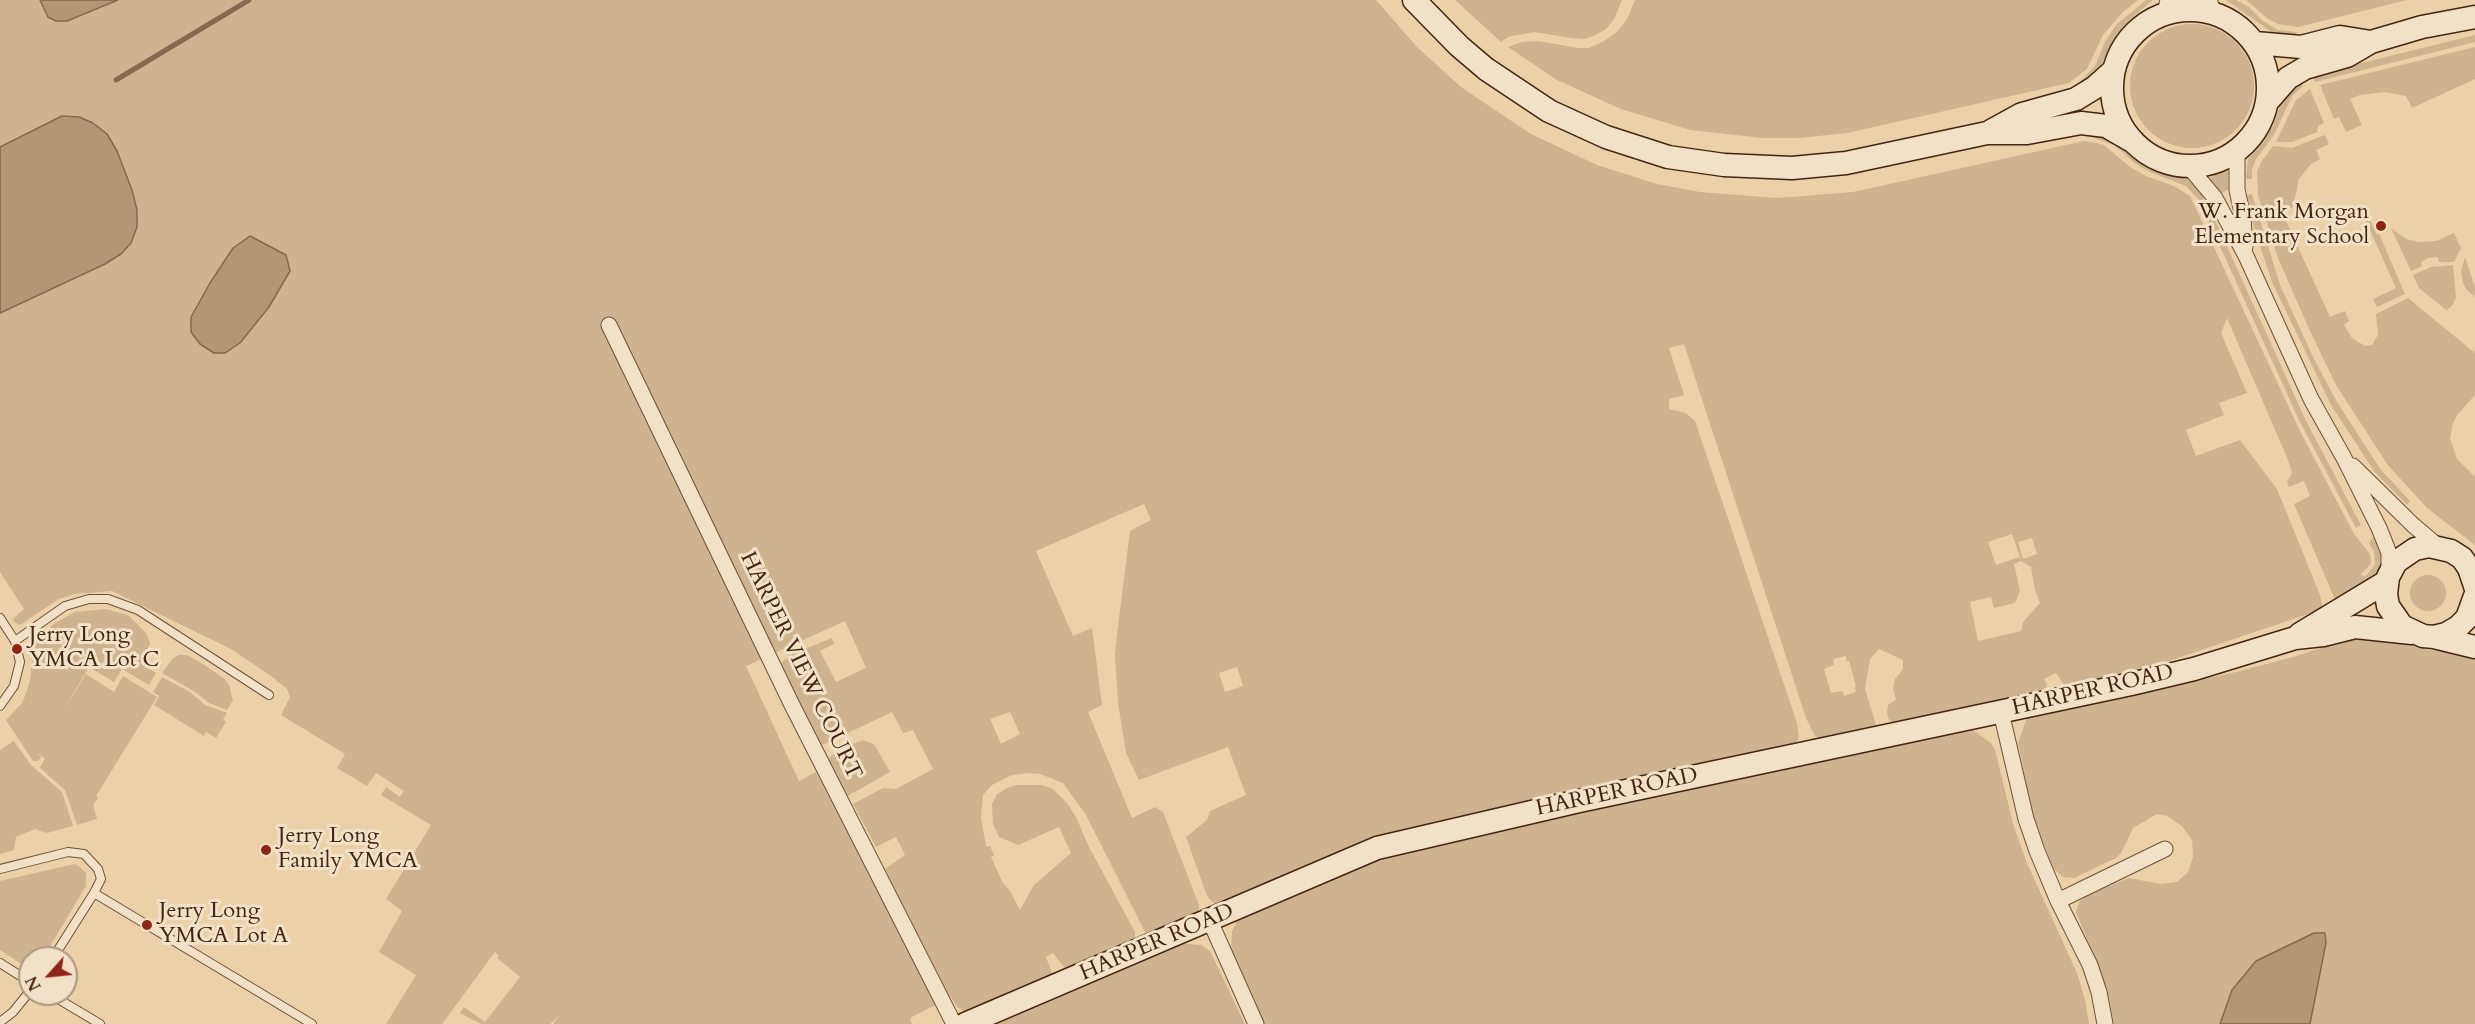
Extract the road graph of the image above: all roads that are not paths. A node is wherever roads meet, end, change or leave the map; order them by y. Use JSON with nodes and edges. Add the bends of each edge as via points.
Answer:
{"nodes":[{"id":1,"x":1414,"y":0,"type":"edge"},
{"id":2,"x":2167,"y":6,"type":"edge"},
{"id":3,"x":2211,"y":6,"type":"edge"},
{"id":4,"x":2475,"y":17,"type":"edge"},
{"id":5,"x":2371,"y":42,"type":"junction"},
{"id":6,"x":2255,"y":43,"type":"junction"},
{"id":7,"x":2113,"y":70,"type":"junction"},
{"id":8,"x":2268,"y":102,"type":"junction"},
{"id":9,"x":1987,"y":133,"type":"junction"},
{"id":10,"x":2132,"y":141,"type":"junction"},
{"id":11,"x":2236,"y":152,"type":"junction"},
{"id":12,"x":2189,"y":167,"type":"junction"},
{"id":13,"x":2246,"y":256,"type":"junction"},
{"id":14,"x":609,"y":325,"type":"dead end"},
{"id":15,"x":2344,"y":458,"type":"junction"},
{"id":16,"x":2439,"y":547,"type":"junction"},
{"id":17,"x":2388,"y":577,"type":"junction"},
{"id":18,"x":2475,"y":586,"type":"edge"},
{"id":19,"x":2475,"y":596,"type":"edge"},
{"id":20,"x":0,"y":618,"type":"edge"},
{"id":21,"x":2423,"y":635,"type":"junction"},
{"id":22,"x":2295,"y":638,"type":"junction"},
{"id":23,"x":15,"y":641,"type":"junction"},
{"id":24,"x":2475,"y":648,"type":"edge"},
{"id":25,"x":269,"y":695,"type":"dead end"},
{"id":26,"x":0,"y":706,"type":"edge"},
{"id":27,"x":2001,"y":712,"type":"junction"},
{"id":28,"x":2165,"y":849,"type":"dead end"},
{"id":29,"x":0,"y":869,"type":"edge"},
{"id":30,"x":94,"y":893,"type":"junction"},
{"id":31,"x":2058,"y":901,"type":"junction"},
{"id":32,"x":1210,"y":921,"type":"junction"},
{"id":33,"x":61,"y":946,"type":"edge"},
{"id":34,"x":0,"y":963,"type":"edge"},
{"id":35,"x":18,"y":974,"type":"edge"},
{"id":36,"x":18,"y":1006,"type":"edge"},
{"id":37,"x":70,"y":1006,"type":"edge"},
{"id":38,"x":0,"y":1022,"type":"edge"},
{"id":39,"x":100,"y":1024,"type":"edge"},
{"id":40,"x":312,"y":1024,"type":"edge"},
{"id":41,"x":954,"y":1024,"type":"edge"},
{"id":42,"x":965,"y":1024,"type":"edge"},
{"id":43,"x":1256,"y":1024,"type":"edge"},
{"id":44,"x":2105,"y":1024,"type":"edge"}],
"edges":[{"from":1,"to":9,"type":"main road","via":[[1485,69],[1549,111],[1606,137],[1668,157],[1724,165],[1792,168],[1846,163]]},
{"from":2,"to":3,"type":"main road"},
{"from":2,"to":7,"type":"main road","via":[[2131,35]]},
{"from":3,"to":6,"type":"main road"},
{"from":4,"to":5,"type":"main road"},
{"from":5,"to":6,"type":"main road","via":[[2340,37],[2301,47]]},
{"from":5,"to":8,"type":"main road","via":[[2347,56],[2305,68],[2288,78]]},
{"from":6,"to":8,"type":"main road","via":[[2266,72]]},
{"from":7,"to":9,"type":"main road","via":[[2076,99],[2022,114]]},
{"from":7,"to":10,"type":"main road","via":[[2112,96],[2118,120]]},
{"from":8,"to":11,"type":"main road","via":[[2251,138]]},
{"from":9,"to":10,"type":"main road","via":[[2027,133],[2081,123],[2106,126]]},
{"from":10,"to":12,"type":"main road","via":[[2168,164]]},
{"from":11,"to":12,"type":"main road","via":[[2214,163]]},
{"from":11,"to":13,"type":"street"},
{"from":12,"to":13,"type":"street","via":[[2215,198]]},
{"from":13,"to":15,"type":"street","via":[[2302,381]]},
{"from":14,"to":41,"type":"street","name":"HARPER VIEW COURT","via":[[791,703]]},
{"from":15,"to":16,"type":"street"},
{"from":15,"to":17,"type":"street","via":[[2379,528],[2388,553]]},
{"from":16,"to":17,"type":"main road","name":"HARPER ROAD","via":[[2404,554]]},
{"from":16,"to":18,"type":"main road","via":[[2462,558]]},
{"from":17,"to":21,"type":"main road","via":[[2388,606],[2402,626]]},
{"from":17,"to":22,"type":"main road","name":"HARPER ROAD"},
{"from":19,"to":21,"type":"main road","via":[[2467,618],[2458,627],[2446,634]]},
{"from":20,"to":23,"type":"lane"},
{"from":21,"to":22,"type":"main road","name":"HARPER ROAD","via":[[2355,627]]},
{"from":21,"to":24,"type":"main road","name":"HARPER ROAD"},
{"from":22,"to":27,"type":"main road","name":"HARPER ROAD","via":[[2194,669]]},
{"from":23,"to":25,"type":"lane","via":[[65,606],[89,599],[108,599],[138,610]]},
{"from":23,"to":26,"type":"lane","via":[[20,662],[15,686]]},
{"from":27,"to":31,"type":"street","via":[[2026,819]]},
{"from":27,"to":32,"type":"main road","name":"HARPER ROAD","via":[[1377,848]]},
{"from":28,"to":31,"type":"street"},
{"from":29,"to":30,"type":"lane","via":[[68,852],[84,854],[101,879]]},
{"from":30,"to":33,"type":"lane"},
{"from":30,"to":40,"type":"lane"},
{"from":31,"to":44,"type":"street","via":[[2090,965]]},
{"from":32,"to":42,"type":"main road","name":"HARPER ROAD"},
{"from":32,"to":43,"type":"street"},
{"from":34,"to":35,"type":"lane"},
{"from":36,"to":38,"type":"lane"},
{"from":37,"to":39,"type":"lane"}]}
